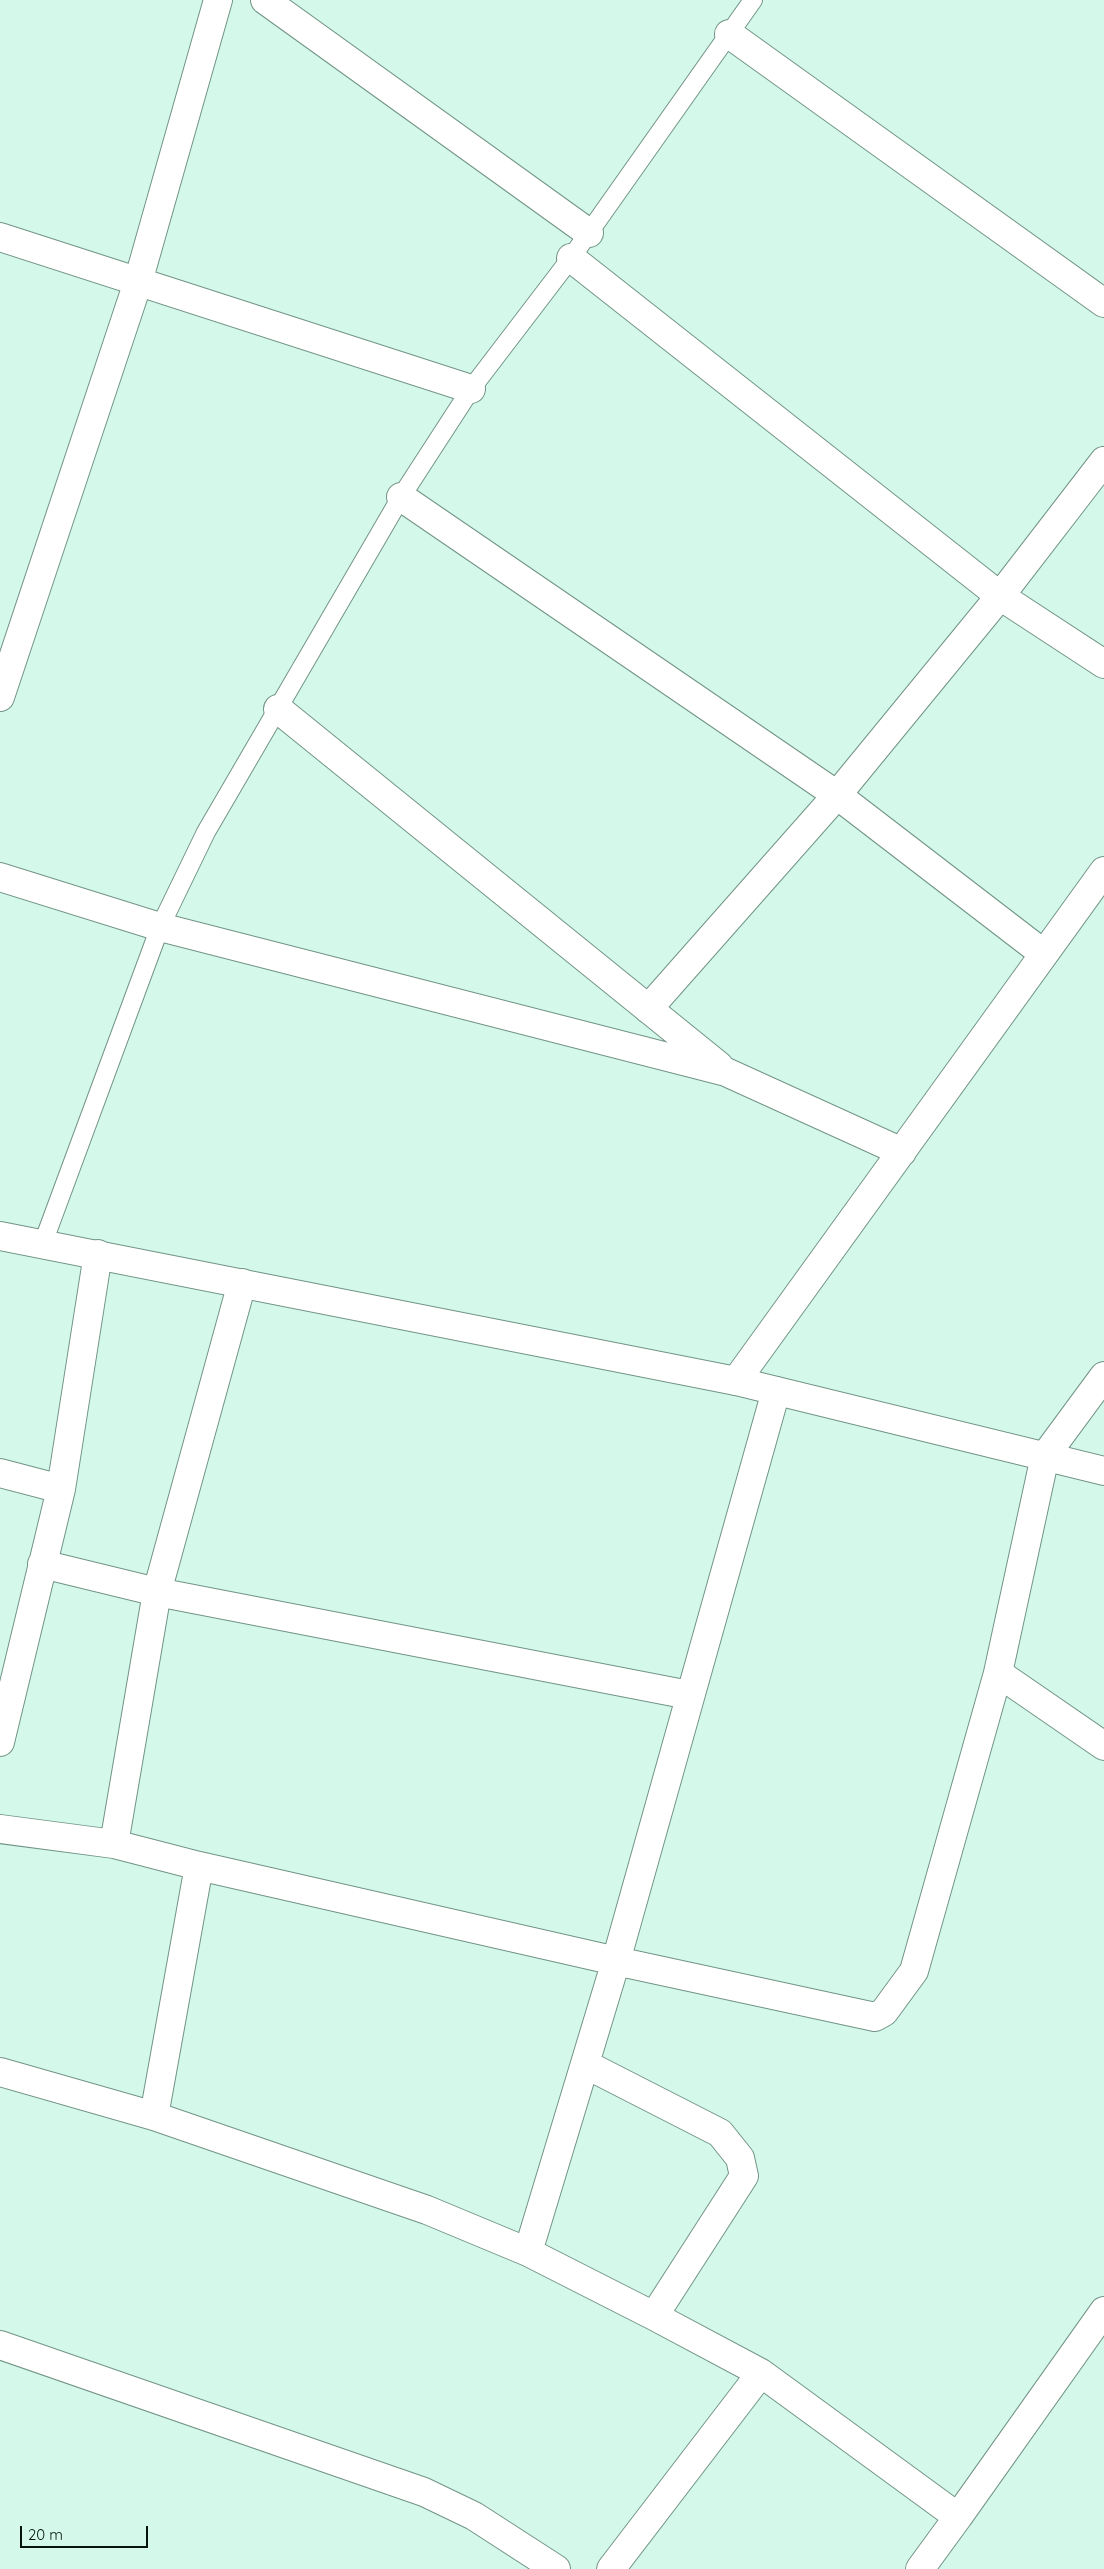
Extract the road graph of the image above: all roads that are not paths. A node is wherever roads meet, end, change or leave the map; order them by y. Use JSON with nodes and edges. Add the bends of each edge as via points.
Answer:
{"nodes":[{"id":1,"x":218,"y":0,"type":"edge"},
{"id":2,"x":265,"y":0,"type":"edge"},
{"id":3,"x":753,"y":0,"type":"edge"},
{"id":4,"x":729,"y":34,"type":"junction"},
{"id":5,"x":589,"y":233,"type":"junction"},
{"id":6,"x":0,"y":237,"type":"edge"},
{"id":7,"x":571,"y":258,"type":"junction"},
{"id":8,"x":138,"y":282,"type":"junction"},
{"id":9,"x":1104,"y":303,"type":"edge"},
{"id":10,"x":471,"y":389,"type":"junction"},
{"id":11,"x":1104,"y":461,"type":"edge"},
{"id":12,"x":401,"y":497,"type":"junction"},
{"id":13,"x":1000,"y":596,"type":"junction"},
{"id":14,"x":1104,"y":664,"type":"edge"},
{"id":15,"x":0,"y":697,"type":"edge"},
{"id":16,"x":278,"y":709,"type":"junction"},
{"id":17,"x":837,"y":795,"type":"junction"},
{"id":18,"x":1104,"y":871,"type":"edge"},
{"id":19,"x":0,"y":877,"type":"edge"},
{"id":20,"x":160,"y":927,"type":"junction"},
{"id":21,"x":1044,"y":954,"type":"junction"},
{"id":22,"x":648,"y":1009,"type":"junction"},
{"id":23,"x":726,"y":1072,"type":"junction"},
{"id":24,"x":902,"y":1152,"type":"junction"},
{"id":25,"x":0,"y":1236,"type":"edge"},
{"id":26,"x":43,"y":1243,"type":"junction"},
{"id":27,"x":98,"y":1254,"type":"junction"},
{"id":28,"x":242,"y":1283,"type":"junction"},
{"id":29,"x":1104,"y":1376,"type":"edge"},
{"id":30,"x":736,"y":1381,"type":"junction"},
{"id":31,"x":776,"y":1391,"type":"junction"},
{"id":32,"x":1045,"y":1456,"type":"junction"},
{"id":33,"x":1104,"y":1471,"type":"edge"},
{"id":34,"x":0,"y":1474,"type":"edge"},
{"id":35,"x":61,"y":1490,"type":"junction"},
{"id":36,"x":42,"y":1564,"type":"junction"},
{"id":37,"x":157,"y":1592,"type":"junction"},
{"id":38,"x":998,"y":1673,"type":"junction"},
{"id":39,"x":689,"y":1695,"type":"junction"},
{"id":40,"x":0,"y":1742,"type":"edge"},
{"id":41,"x":1104,"y":1746,"type":"edge"},
{"id":42,"x":0,"y":1829,"type":"edge"},
{"id":43,"x":114,"y":1844,"type":"junction"},
{"id":44,"x":199,"y":1866,"type":"junction"},
{"id":45,"x":616,"y":1961,"type":"junction"},
{"id":46,"x":585,"y":2064,"type":"junction"},
{"id":47,"x":0,"y":2072,"type":"edge"},
{"id":48,"x":154,"y":2116,"type":"junction"},
{"id":49,"x":528,"y":2252,"type":"junction"},
{"id":50,"x":1104,"y":2311,"type":"edge"},
{"id":51,"x":654,"y":2316,"type":"junction"},
{"id":52,"x":0,"y":2345,"type":"edge"},
{"id":53,"x":761,"y":2373,"type":"junction"},
{"id":54,"x":958,"y":2517,"type":"junction"},
{"id":55,"x":556,"y":2569,"type":"edge"},
{"id":56,"x":611,"y":2569,"type":"edge"},
{"id":57,"x":920,"y":2569,"type":"edge"}],
"edges":[{"from":1,"to":8,"type":"street"},
{"from":2,"to":5,"type":"street"},
{"from":3,"to":4,"type":"lane"},
{"from":4,"to":5,"type":"lane"},
{"from":4,"to":9,"type":"street"},
{"from":5,"to":7,"type":"lane"},
{"from":6,"to":8,"type":"street"},
{"from":7,"to":10,"type":"lane"},
{"from":7,"to":13,"type":"street"},
{"from":8,"to":10,"type":"street"},
{"from":8,"to":15,"type":"street"},
{"from":10,"to":12,"type":"lane"},
{"from":11,"to":13,"type":"street"},
{"from":12,"to":16,"type":"lane"},
{"from":12,"to":17,"type":"street"},
{"from":13,"to":14,"type":"street"},
{"from":13,"to":17,"type":"street"},
{"from":16,"to":20,"type":"lane","via":[[206,832]]},
{"from":16,"to":22,"type":"street"},
{"from":17,"to":21,"type":"street"},
{"from":17,"to":22,"type":"street"},
{"from":18,"to":21,"type":"street"},
{"from":19,"to":20,"type":"street"},
{"from":20,"to":23,"type":"street"},
{"from":20,"to":26,"type":"lane"},
{"from":21,"to":24,"type":"street"},
{"from":22,"to":23,"type":"street"},
{"from":23,"to":24,"type":"street"},
{"from":24,"to":30,"type":"street"},
{"from":25,"to":26,"type":"street"},
{"from":26,"to":27,"type":"street"},
{"from":27,"to":28,"type":"street"},
{"from":27,"to":35,"type":"street"},
{"from":28,"to":30,"type":"street"},
{"from":28,"to":37,"type":"street"},
{"from":29,"to":32,"type":"street"},
{"from":30,"to":31,"type":"street"},
{"from":31,"to":32,"type":"street"},
{"from":31,"to":39,"type":"street"},
{"from":32,"to":33,"type":"street"},
{"from":32,"to":38,"type":"street"},
{"from":34,"to":35,"type":"street"},
{"from":35,"to":36,"type":"street"},
{"from":36,"to":37,"type":"street"},
{"from":36,"to":40,"type":"street"},
{"from":37,"to":39,"type":"street"},
{"from":37,"to":43,"type":"street"},
{"from":38,"to":41,"type":"street"},
{"from":38,"to":45,"type":"street","via":[[914,1971],[884,2012],[875,2017]]},
{"from":39,"to":45,"type":"street"},
{"from":42,"to":43,"type":"street"},
{"from":43,"to":44,"type":"street"},
{"from":44,"to":45,"type":"street"},
{"from":44,"to":48,"type":"street"},
{"from":45,"to":46,"type":"street"},
{"from":46,"to":49,"type":"street"},
{"from":46,"to":51,"type":"street","via":[[720,2133],[740,2158],[744,2176]]},
{"from":47,"to":48,"type":"street"},
{"from":48,"to":49,"type":"street","via":[[428,2210]]},
{"from":49,"to":51,"type":"street"},
{"from":50,"to":54,"type":"street"},
{"from":51,"to":53,"type":"street"},
{"from":52,"to":55,"type":"street","via":[[424,2492],[474,2516]]},
{"from":53,"to":54,"type":"street"},
{"from":53,"to":56,"type":"street"},
{"from":54,"to":57,"type":"street"}]}
